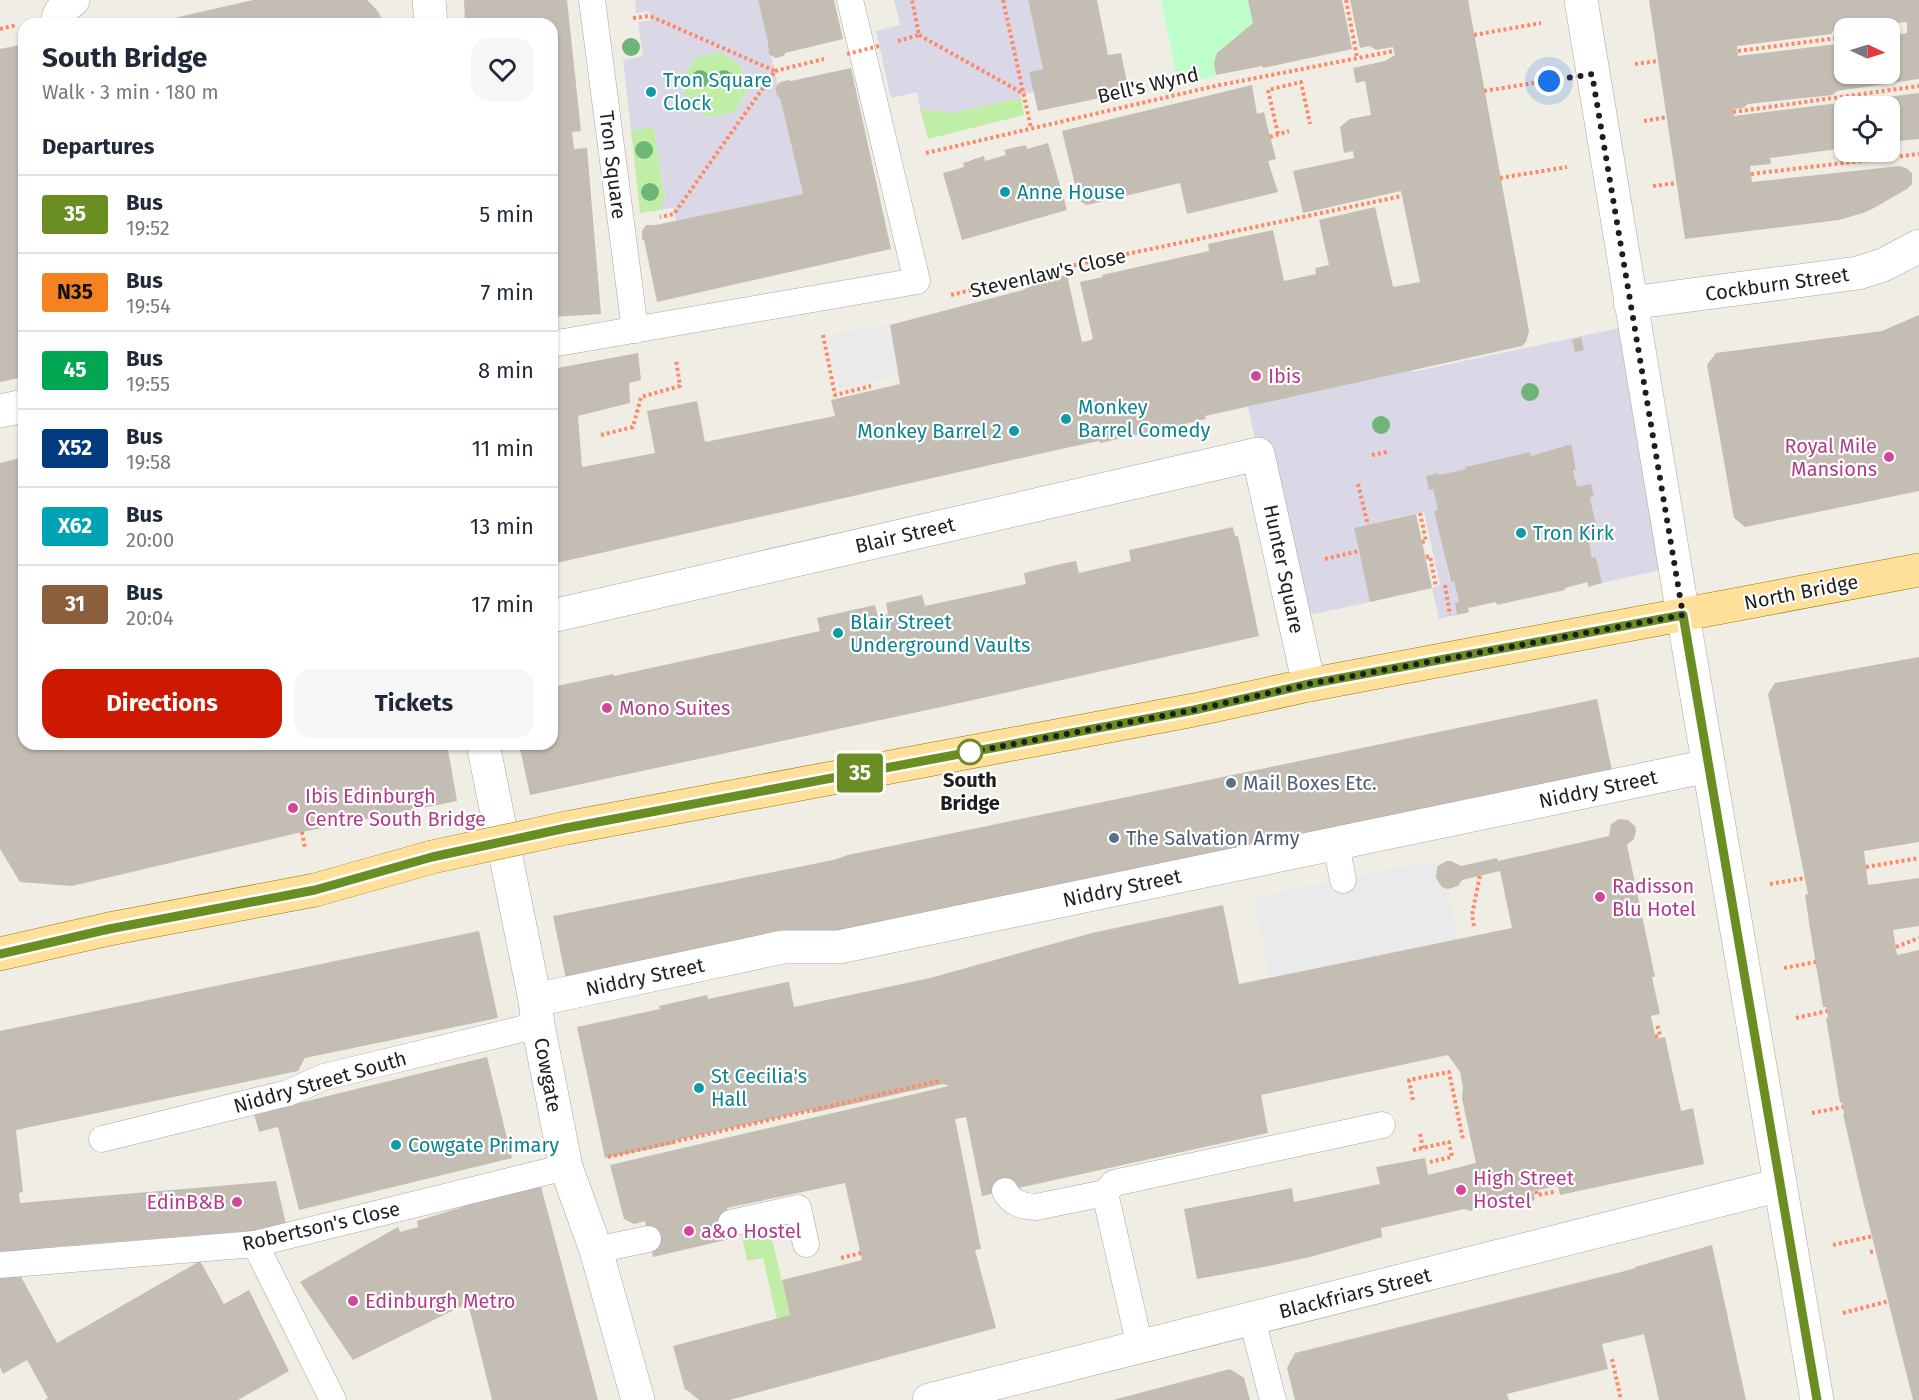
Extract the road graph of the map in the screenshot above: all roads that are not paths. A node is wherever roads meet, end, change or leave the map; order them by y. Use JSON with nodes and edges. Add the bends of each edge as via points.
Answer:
{"nodes":[{"id":1,"x":73,"y":0,"type":"edge"},
{"id":2,"x":429,"y":0,"type":"edge"},
{"id":3,"x":592,"y":0,"type":"edge"},
{"id":4,"x":850,"y":0,"type":"edge"},
{"id":5,"x":1582,"y":8,"type":"edge"},
{"id":6,"x":58,"y":18,"type":"edge"},
{"id":7,"x":430,"y":18,"type":"edge"},
{"id":8,"x":1919,"y":246,"type":"edge"},
{"id":9,"x":1630,"y":303,"type":"junction"},
{"id":10,"x":635,"y":330,"type":"junction"},
{"id":11,"x":558,"y":343,"type":"edge"},
{"id":12,"x":18,"y":406,"type":"edge"},
{"id":13,"x":0,"y":411,"type":"edge"},
{"id":14,"x":1258,"y":454,"type":"joint"},
{"id":15,"x":1919,"y":570,"type":"edge"},
{"id":16,"x":558,"y":615,"type":"edge"},
{"id":17,"x":1683,"y":615,"type":"junction"},
{"id":18,"x":1309,"y":684,"type":"junction"},
{"id":19,"x":484,"y":750,"type":"edge"},
{"id":20,"x":1708,"y":766,"type":"junction"},
{"id":21,"x":1336,"y":843,"type":"junction"},
{"id":22,"x":1343,"y":880,"type":"dead end"},
{"id":23,"x":0,"y":954,"type":"edge"},
{"id":24,"x":537,"y":1013,"type":"junction"},
{"id":25,"x":1382,"y":1125,"type":"dead end"},
{"id":26,"x":102,"y":1139,"type":"dead end"},
{"id":27,"x":566,"y":1167,"type":"junction"},
{"id":28,"x":1780,"y":1185,"type":"junction"},
{"id":29,"x":1005,"y":1191,"type":"dead end"},
{"id":30,"x":1105,"y":1193,"type":"junction"},
{"id":31,"x":730,"y":1223,"type":"dead end"},
{"id":32,"x":648,"y":1239,"type":"dead end"},
{"id":33,"x":255,"y":1244,"type":"junction"},
{"id":34,"x":806,"y":1244,"type":"dead end"},
{"id":35,"x":596,"y":1250,"type":"junction"},
{"id":36,"x":0,"y":1265,"type":"edge"},
{"id":37,"x":1252,"y":1318,"type":"junction"},
{"id":38,"x":1140,"y":1347,"type":"junction"},
{"id":39,"x":333,"y":1400,"type":"edge"},
{"id":40,"x":638,"y":1400,"type":"edge"},
{"id":41,"x":929,"y":1400,"type":"edge"},
{"id":42,"x":1273,"y":1400,"type":"edge"},
{"id":43,"x":1817,"y":1400,"type":"edge"}],
"edges":[{"from":1,"to":6,"type":"street"},
{"from":2,"to":7,"type":"street"},
{"from":3,"to":10,"type":"lane","name":"Tron Square"},
{"from":4,"to":10,"type":"lane","via":[[917,280]]},
{"from":5,"to":9,"type":"street"},
{"from":8,"to":9,"type":"street","name":"Cockburn Street","via":[[1858,273]]},
{"from":9,"to":17,"type":"street"},
{"from":10,"to":11,"type":"lane"},
{"from":12,"to":13,"type":"street"},
{"from":14,"to":16,"type":"street","name":"Blair Street"},
{"from":14,"to":18,"type":"street","name":"Hunter Square"},
{"from":15,"to":17,"type":"main road","name":"North Bridge"},
{"from":17,"to":18,"type":"main road"},
{"from":17,"to":20,"type":"street"},
{"from":18,"to":23,"type":"main road","bridge":true,"via":[[1194,710],[566,828],[432,857],[315,890]]},
{"from":19,"to":24,"type":"street","name":"Cowgate"},
{"from":20,"to":21,"type":"street","name":"Niddry Street"},
{"from":20,"to":28,"type":"street"},
{"from":21,"to":22,"type":"lane"},
{"from":21,"to":24,"type":"street","name":"Niddry Street","via":[[839,947],[783,947]]},
{"from":24,"to":26,"type":"lane","name":"Niddry Street South","via":[[324,1077],[288,1093]]},
{"from":24,"to":27,"type":"street","name":"Cowgate"},
{"from":25,"to":30,"type":"lane","via":[[1114,1183]]},
{"from":27,"to":33,"type":"lane","name":"Robertson's Close"},
{"from":27,"to":35,"type":"street","name":"Cowgate"},
{"from":28,"to":37,"type":"street","name":"Blackfriars Street"},
{"from":28,"to":43,"type":"street"},
{"from":29,"to":30,"type":"lane","via":[[1014,1203],[1025,1207]]},
{"from":30,"to":38,"type":"lane"},
{"from":31,"to":34,"type":"lane","via":[[798,1208]]},
{"from":32,"to":35,"type":"lane"},
{"from":33,"to":36,"type":"lane","name":"Robertson's Close"},
{"from":33,"to":39,"type":"lane"},
{"from":35,"to":40,"type":"street","name":"Cowgate"},
{"from":37,"to":38,"type":"street","name":"Blackfriars Street"},
{"from":37,"to":42,"type":"lane"},
{"from":38,"to":41,"type":"street","name":"Blackfriars Street"}]}
